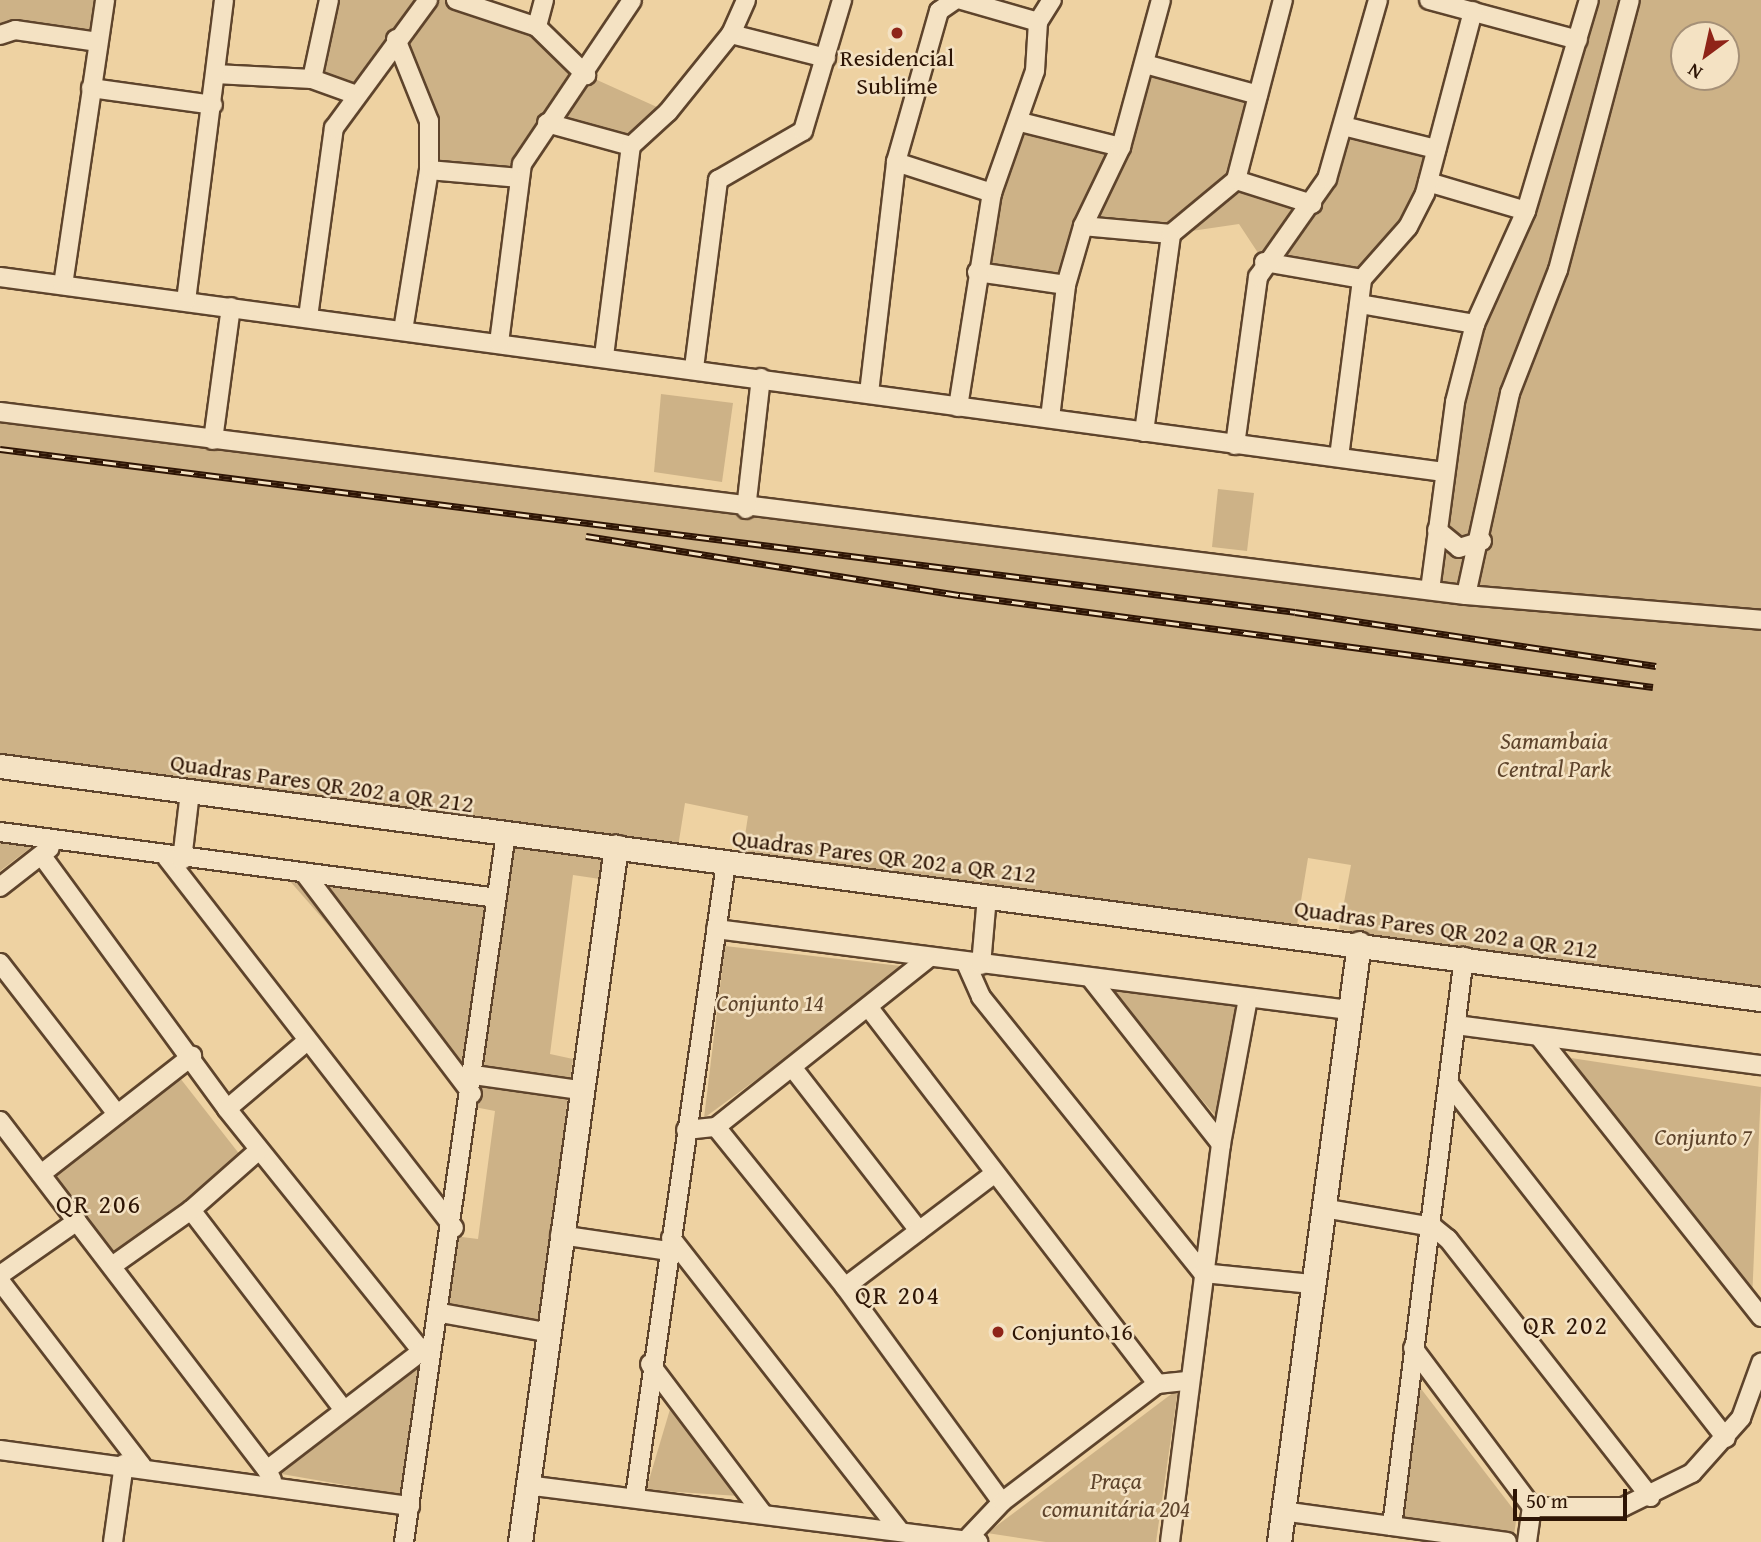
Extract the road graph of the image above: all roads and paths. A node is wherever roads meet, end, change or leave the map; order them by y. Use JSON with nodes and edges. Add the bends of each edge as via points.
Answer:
{"nodes":[{"id":1,"x":105,"y":0,"type":"edge"},
{"id":2,"x":224,"y":0,"type":"edge"},
{"id":3,"x":329,"y":0,"type":"edge"},
{"id":4,"x":428,"y":0,"type":"edge"},
{"id":5,"x":456,"y":0,"type":"edge"},
{"id":6,"x":544,"y":0,"type":"edge"},
{"id":7,"x":632,"y":0,"type":"edge"},
{"id":8,"x":746,"y":0,"type":"edge"},
{"id":9,"x":842,"y":0,"type":"edge"},
{"id":10,"x":955,"y":0,"type":"edge"},
{"id":11,"x":962,"y":0,"type":"edge"},
{"id":12,"x":1052,"y":0,"type":"edge"},
{"id":13,"x":1161,"y":0,"type":"edge"},
{"id":14,"x":1283,"y":0,"type":"edge"},
{"id":15,"x":1378,"y":0,"type":"edge"},
{"id":16,"x":1429,"y":0,"type":"edge"},
{"id":17,"x":1589,"y":0,"type":"edge"},
{"id":18,"x":1630,"y":0,"type":"edge"},
{"id":19,"x":1474,"y":11,"type":"junction"},
{"id":20,"x":1038,"y":22,"type":"junction"},
{"id":21,"x":537,"y":27,"type":"junction"},
{"id":22,"x":732,"y":34,"type":"junction"},
{"id":23,"x":0,"y":35,"type":"edge"},
{"id":24,"x":396,"y":39,"type":"junction"},
{"id":25,"x":1578,"y":40,"type":"junction"},
{"id":26,"x":98,"y":42,"type":"junction"},
{"id":27,"x":826,"y":58,"type":"junction"},
{"id":28,"x":1145,"y":64,"type":"junction"},
{"id":29,"x":215,"y":74,"type":"junction"},
{"id":30,"x":586,"y":75,"type":"junction"},
{"id":31,"x":313,"y":79,"type":"junction"},
{"id":32,"x":91,"y":88,"type":"junction"},
{"id":33,"x":354,"y":93,"type":"junction"},
{"id":34,"x":1258,"y":95,"type":"junction"},
{"id":35,"x":212,"y":105,"type":"junction"},
{"id":36,"x":1020,"y":122,"type":"junction"},
{"id":37,"x":547,"y":123,"type":"junction"},
{"id":38,"x":1343,"y":126,"type":"junction"},
{"id":39,"x":631,"y":146,"type":"junction"},
{"id":40,"x":1121,"y":147,"type":"junction"},
{"id":41,"x":1436,"y":149,"type":"junction"},
{"id":42,"x":896,"y":162,"type":"junction"},
{"id":43,"x":429,"y":170,"type":"junction"},
{"id":44,"x":520,"y":178,"type":"junction"},
{"id":45,"x":1236,"y":180,"type":"junction"},
{"id":46,"x":1428,"y":182,"type":"junction"},
{"id":47,"x":992,"y":193,"type":"junction"},
{"id":48,"x":1312,"y":204,"type":"junction"},
{"id":49,"x":1526,"y":211,"type":"junction"},
{"id":50,"x":1083,"y":226,"type":"junction"},
{"id":51,"x":1171,"y":234,"type":"junction"},
{"id":52,"x":1264,"y":262,"type":"junction"},
{"id":53,"x":977,"y":272,"type":"junction"},
{"id":54,"x":0,"y":276,"type":"edge"},
{"id":55,"x":1362,"y":279,"type":"junction"},
{"id":56,"x":64,"y":285,"type":"junction"},
{"id":57,"x":1066,"y":285,"type":"junction"},
{"id":58,"x":186,"y":301,"type":"junction"},
{"id":59,"x":1360,"y":304,"type":"junction"},
{"id":60,"x":231,"y":307,"type":"junction"},
{"id":61,"x":309,"y":317,"type":"junction"},
{"id":62,"x":1475,"y":324,"type":"junction"},
{"id":63,"x":403,"y":330,"type":"junction"},
{"id":64,"x":499,"y":343,"type":"junction"},
{"id":65,"x":604,"y":356,"type":"junction"},
{"id":66,"x":694,"y":368,"type":"junction"},
{"id":67,"x":761,"y":378,"type":"junction"},
{"id":68,"x":869,"y":393,"type":"junction"},
{"id":69,"x":958,"y":407,"type":"junction"},
{"id":70,"x":0,"y":412,"type":"edge"},
{"id":71,"x":1050,"y":418,"type":"junction"},
{"id":72,"x":1144,"y":432,"type":"junction"},
{"id":73,"x":213,"y":440,"type":"junction"},
{"id":74,"x":1235,"y":445,"type":"junction"},
{"id":75,"x":1339,"y":457,"type":"junction"},
{"id":76,"x":1444,"y":472,"type":"junction"},
{"id":77,"x":746,"y":509,"type":"junction"},
{"id":78,"x":1437,"y":530,"type":"junction"},
{"id":79,"x":1482,"y":541,"type":"junction"},
{"id":80,"x":1430,"y":590,"type":"junction"},
{"id":81,"x":1466,"y":595,"type":"junction"},
{"id":82,"x":1761,"y":620,"type":"edge"},
{"id":83,"x":0,"y":766,"type":"edge"},
{"id":84,"x":190,"y":792,"type":"junction"},
{"id":85,"x":0,"y":832,"type":"edge"},
{"id":86,"x":506,"y":833,"type":"junction"},
{"id":87,"x":58,"y":841,"type":"junction"},
{"id":88,"x":616,"y":847,"type":"junction"},
{"id":89,"x":42,"y":856,"type":"junction"},
{"id":90,"x":174,"y":859,"type":"junction"},
{"id":91,"x":726,"y":863,"type":"junction"},
{"id":92,"x":305,"y":874,"type":"junction"},
{"id":93,"x":0,"y":887,"type":"edge"},
{"id":94,"x":987,"y":896,"type":"junction"},
{"id":95,"x":497,"y":898,"type":"junction"},
{"id":96,"x":716,"y":929,"type":"junction"},
{"id":97,"x":1359,"y":943,"type":"junction"},
{"id":98,"x":1464,"y":957,"type":"junction"},
{"id":99,"x":927,"y":959,"type":"junction"},
{"id":100,"x":0,"y":963,"type":"edge"},
{"id":101,"x":973,"y":964,"type":"junction"},
{"id":102,"x":1092,"y":980,"type":"junction"},
{"id":103,"x":1248,"y":998,"type":"junction"},
{"id":104,"x":1761,"y":999,"type":"edge"},
{"id":105,"x":869,"y":1008,"type":"junction"},
{"id":106,"x":1349,"y":1010,"type":"junction"},
{"id":107,"x":1456,"y":1025,"type":"junction"},
{"id":108,"x":1540,"y":1038,"type":"junction"},
{"id":109,"x":306,"y":1042,"type":"junction"},
{"id":110,"x":192,"y":1056,"type":"junction"},
{"id":111,"x":1761,"y":1065,"type":"edge"},
{"id":112,"x":792,"y":1067,"type":"junction"},
{"id":113,"x":474,"y":1076,"type":"junction"},
{"id":114,"x":1450,"y":1085,"type":"junction"},
{"id":115,"x":580,"y":1090,"type":"junction"},
{"id":116,"x":471,"y":1094,"type":"junction"},
{"id":117,"x":227,"y":1109,"type":"junction"},
{"id":118,"x":117,"y":1114,"type":"junction"},
{"id":119,"x":0,"y":1121,"type":"edge"},
{"id":120,"x":716,"y":1127,"type":"junction"},
{"id":121,"x":686,"y":1130,"type":"junction"},
{"id":122,"x":1221,"y":1144,"type":"junction"},
{"id":123,"x":259,"y":1150,"type":"junction"},
{"id":124,"x":996,"y":1172,"type":"junction"},
{"id":125,"x":41,"y":1174,"type":"junction"},
{"id":126,"x":1323,"y":1208,"type":"junction"},
{"id":127,"x":191,"y":1210,"type":"junction"},
{"id":128,"x":77,"y":1222,"type":"junction"},
{"id":129,"x":1433,"y":1227,"type":"junction"},
{"id":130,"x":454,"y":1228,"type":"junction"},
{"id":131,"x":919,"y":1231,"type":"junction"},
{"id":132,"x":560,"y":1235,"type":"junction"},
{"id":133,"x":670,"y":1245,"type":"junction"},
{"id":134,"x":112,"y":1266,"type":"junction"},
{"id":135,"x":1203,"y":1273,"type":"junction"},
{"id":136,"x":0,"y":1275,"type":"edge"},
{"id":137,"x":0,"y":1281,"type":"edge"},
{"id":138,"x":1312,"y":1284,"type":"junction"},
{"id":139,"x":845,"y":1287,"type":"junction"},
{"id":140,"x":441,"y":1313,"type":"junction"},
{"id":141,"x":1761,"y":1318,"type":"edge"},
{"id":142,"x":547,"y":1332,"type":"junction"},
{"id":143,"x":429,"y":1346,"type":"junction"},
{"id":144,"x":1413,"y":1348,"type":"junction"},
{"id":145,"x":1761,"y":1363,"type":"edge"},
{"id":146,"x":650,"y":1364,"type":"junction"},
{"id":147,"x":1188,"y":1381,"type":"junction"},
{"id":148,"x":1157,"y":1384,"type":"junction"},
{"id":149,"x":343,"y":1409,"type":"junction"},
{"id":150,"x":1726,"y":1438,"type":"junction"},
{"id":151,"x":0,"y":1450,"type":"edge"},
{"id":152,"x":133,"y":1465,"type":"junction"},
{"id":153,"x":270,"y":1477,"type":"junction"},
{"id":154,"x":526,"y":1485,"type":"junction"},
{"id":155,"x":635,"y":1496,"type":"junction"},
{"id":156,"x":1650,"y":1497,"type":"junction"},
{"id":157,"x":1002,"y":1502,"type":"junction"},
{"id":158,"x":410,"y":1506,"type":"junction"},
{"id":159,"x":1532,"y":1507,"type":"junction"},
{"id":160,"x":1282,"y":1511,"type":"junction"},
{"id":161,"x":763,"y":1514,"type":"junction"},
{"id":162,"x":1392,"y":1526,"type":"junction"},
{"id":163,"x":890,"y":1535,"type":"edge"},
{"id":164,"x":972,"y":1541,"type":"edge"},
{"id":165,"x":113,"y":1542,"type":"edge"},
{"id":166,"x":404,"y":1542,"type":"edge"},
{"id":167,"x":520,"y":1542,"type":"edge"},
{"id":168,"x":1170,"y":1542,"type":"edge"},
{"id":169,"x":1279,"y":1542,"type":"edge"},
{"id":170,"x":1507,"y":1542,"type":"edge"},
{"id":171,"x":1527,"y":1542,"type":"edge"}],
"edges":[{"from":1,"to":26,"type":"street"},
{"from":2,"to":29,"type":"street"},
{"from":3,"to":31,"type":"street"},
{"from":4,"to":24,"type":"street"},
{"from":5,"to":21,"type":"street"},
{"from":6,"to":21,"type":"street"},
{"from":7,"to":30,"type":"street"},
{"from":8,"to":22,"type":"street"},
{"from":9,"to":27,"type":"street"},
{"from":10,"to":42,"type":"street","via":[[939,11]]},
{"from":11,"to":20,"type":"street"},
{"from":12,"to":20,"type":"street"},
{"from":13,"to":28,"type":"street"},
{"from":14,"to":34,"type":"street"},
{"from":15,"to":38,"type":"street"},
{"from":16,"to":19,"type":"street"},
{"from":17,"to":25,"type":"street"},
{"from":18,"to":79,"type":"street","via":[[1558,270],[1510,393]]},
{"from":19,"to":25,"type":"street"},
{"from":19,"to":41,"type":"street"},
{"from":20,"to":36,"type":"street","via":[[1035,71]]},
{"from":21,"to":30,"type":"street"},
{"from":22,"to":27,"type":"street"},
{"from":22,"to":39,"type":"street","via":[[668,112]]},
{"from":23,"to":26,"type":"street","via":[[15,30]]},
{"from":24,"to":33,"type":"street"},
{"from":24,"to":43,"type":"street","via":[[429,121]]},
{"from":25,"to":49,"type":"street"},
{"from":26,"to":32,"type":"street"},
{"from":27,"to":66,"type":"street","via":[[803,131],[718,180]]},
{"from":28,"to":34,"type":"street"},
{"from":28,"to":40,"type":"street"},
{"from":29,"to":31,"type":"street"},
{"from":29,"to":35,"type":"street"},
{"from":30,"to":37,"type":"street"},
{"from":31,"to":33,"type":"street"},
{"from":32,"to":35,"type":"street"},
{"from":32,"to":56,"type":"street"},
{"from":33,"to":61,"type":"street","via":[[329,146]]},
{"from":34,"to":45,"type":"street"},
{"from":35,"to":58,"type":"street"},
{"from":36,"to":40,"type":"street"},
{"from":36,"to":47,"type":"street"},
{"from":37,"to":39,"type":"street"},
{"from":37,"to":44,"type":"street","via":[[527,152]]},
{"from":38,"to":41,"type":"street"},
{"from":38,"to":48,"type":"street"},
{"from":39,"to":65,"type":"street"},
{"from":40,"to":50,"type":"street"},
{"from":41,"to":46,"type":"street"},
{"from":42,"to":47,"type":"street"},
{"from":42,"to":68,"type":"street"},
{"from":43,"to":44,"type":"street"},
{"from":43,"to":63,"type":"street"},
{"from":44,"to":64,"type":"street"},
{"from":45,"to":48,"type":"street"},
{"from":45,"to":51,"type":"street"},
{"from":46,"to":49,"type":"street"},
{"from":46,"to":55,"type":"street","via":[[1408,227]]},
{"from":47,"to":53,"type":"street"},
{"from":48,"to":52,"type":"street"},
{"from":49,"to":62,"type":"street"},
{"from":50,"to":51,"type":"street"},
{"from":50,"to":57,"type":"street"},
{"from":51,"to":72,"type":"street"},
{"from":52,"to":55,"type":"street"},
{"from":52,"to":74,"type":"street"},
{"from":53,"to":57,"type":"street"},
{"from":53,"to":69,"type":"street"},
{"from":54,"to":56,"type":"street"},
{"from":55,"to":59,"type":"street"},
{"from":56,"to":58,"type":"street"},
{"from":57,"to":71,"type":"street"},
{"from":58,"to":60,"type":"street"},
{"from":59,"to":62,"type":"street"},
{"from":59,"to":75,"type":"street"},
{"from":60,"to":61,"type":"street"},
{"from":60,"to":73,"type":"street"},
{"from":61,"to":63,"type":"street"},
{"from":62,"to":76,"type":"street"},
{"from":63,"to":64,"type":"street"},
{"from":64,"to":65,"type":"street"},
{"from":65,"to":66,"type":"street"},
{"from":66,"to":67,"type":"street"},
{"from":67,"to":68,"type":"street"},
{"from":67,"to":77,"type":"street"},
{"from":68,"to":69,"type":"street"},
{"from":69,"to":71,"type":"street"},
{"from":70,"to":73,"type":"street"},
{"from":71,"to":72,"type":"street"},
{"from":72,"to":74,"type":"street"},
{"from":73,"to":77,"type":"street"},
{"from":74,"to":75,"type":"street"},
{"from":75,"to":76,"type":"street"},
{"from":76,"to":78,"type":"street"},
{"from":77,"to":80,"type":"street"},
{"from":78,"to":79,"type":"street","via":[[1459,548]]},
{"from":78,"to":80,"type":"street"},
{"from":79,"to":81,"type":"street"},
{"from":80,"to":81,"type":"street"},
{"from":81,"to":82,"type":"street"},
{"from":83,"to":84,"type":"street","name":"Quadras Pares QR 202 a QR 212"},
{"from":84,"to":86,"type":"street","name":"Quadras Pares QR 202 a QR 212"},
{"from":84,"to":90,"type":"street"},
{"from":85,"to":87,"type":"street"},
{"from":86,"to":88,"type":"street","name":"Quadras Pares QR 202 a QR 212"},
{"from":86,"to":95,"type":"street"},
{"from":87,"to":89,"type":"street"},
{"from":87,"to":90,"type":"street"},
{"from":88,"to":91,"type":"street","name":"Quadras Pares QR 202 a QR 212"},
{"from":88,"to":115,"type":"street"},
{"from":89,"to":93,"type":"street"},
{"from":89,"to":110,"type":"street"},
{"from":90,"to":92,"type":"street"},
{"from":90,"to":109,"type":"street"},
{"from":91,"to":94,"type":"street","name":"Quadras Pares QR 202 a QR 212"},
{"from":91,"to":96,"type":"street"},
{"from":92,"to":95,"type":"street"},
{"from":92,"to":116,"type":"street"},
{"from":94,"to":97,"type":"street","name":"Quadras Pares QR 202 a QR 212"},
{"from":94,"to":101,"type":"street"},
{"from":95,"to":113,"type":"street"},
{"from":96,"to":99,"type":"street"},
{"from":96,"to":121,"type":"street"},
{"from":97,"to":98,"type":"street","name":"Quadras Pares QR 202 a QR 212"},
{"from":97,"to":106,"type":"street"},
{"from":98,"to":104,"type":"street","name":"Quadras Pares QR 202 a QR 212"},
{"from":98,"to":107,"type":"street"},
{"from":99,"to":101,"type":"street"},
{"from":99,"to":105,"type":"street"},
{"from":100,"to":118,"type":"street"},
{"from":101,"to":102,"type":"street"},
{"from":101,"to":135,"type":"street","via":[[981,997]]},
{"from":102,"to":103,"type":"street"},
{"from":102,"to":122,"type":"street"},
{"from":103,"to":106,"type":"street"},
{"from":103,"to":122,"type":"street"},
{"from":105,"to":112,"type":"street"},
{"from":105,"to":124,"type":"street"},
{"from":106,"to":126,"type":"street"},
{"from":107,"to":108,"type":"street"},
{"from":107,"to":114,"type":"street"},
{"from":108,"to":111,"type":"street"},
{"from":108,"to":141,"type":"street"},
{"from":109,"to":117,"type":"street"},
{"from":109,"to":130,"type":"street"},
{"from":110,"to":117,"type":"street"},
{"from":110,"to":118,"type":"street"},
{"from":112,"to":120,"type":"street"},
{"from":112,"to":131,"type":"street"},
{"from":113,"to":115,"type":"street"},
{"from":113,"to":116,"type":"street"},
{"from":114,"to":129,"type":"street"},
{"from":114,"to":150,"type":"street"},
{"from":115,"to":132,"type":"street"},
{"from":116,"to":130,"type":"street"},
{"from":117,"to":123,"type":"street"},
{"from":118,"to":125,"type":"street"},
{"from":119,"to":125,"type":"street"},
{"from":120,"to":121,"type":"street"},
{"from":120,"to":139,"type":"street"},
{"from":121,"to":133,"type":"street"},
{"from":122,"to":135,"type":"street"},
{"from":123,"to":127,"type":"street"},
{"from":123,"to":143,"type":"street"},
{"from":124,"to":131,"type":"street"},
{"from":124,"to":148,"type":"street"},
{"from":125,"to":128,"type":"street"},
{"from":126,"to":129,"type":"street"},
{"from":126,"to":138,"type":"street"},
{"from":127,"to":134,"type":"street"},
{"from":127,"to":149,"type":"street"},
{"from":128,"to":134,"type":"street"},
{"from":128,"to":136,"type":"street"},
{"from":129,"to":144,"type":"street"},
{"from":129,"to":156,"type":"street"},
{"from":130,"to":140,"type":"street"},
{"from":131,"to":139,"type":"street"},
{"from":132,"to":133,"type":"street"},
{"from":132,"to":142,"type":"street"},
{"from":133,"to":146,"type":"street"},
{"from":133,"to":163,"type":"street"},
{"from":134,"to":153,"type":"street"},
{"from":135,"to":138,"type":"street"},
{"from":135,"to":147,"type":"street"},
{"from":137,"to":152,"type":"street"},
{"from":138,"to":160,"type":"street"},
{"from":139,"to":157,"type":"street"},
{"from":140,"to":142,"type":"street"},
{"from":140,"to":143,"type":"street"},
{"from":142,"to":154,"type":"street"},
{"from":143,"to":149,"type":"street"},
{"from":143,"to":158,"type":"street"},
{"from":144,"to":159,"type":"street"},
{"from":144,"to":162,"type":"street"},
{"from":145,"to":150,"type":"street","via":[[1757,1386]]},
{"from":146,"to":155,"type":"street"},
{"from":146,"to":161,"type":"street"},
{"from":147,"to":148,"type":"street"},
{"from":147,"to":168,"type":"street"},
{"from":148,"to":157,"type":"street"},
{"from":149,"to":153,"type":"street"},
{"from":150,"to":156,"type":"street","via":[[1692,1473]]},
{"from":151,"to":152,"type":"street"},
{"from":152,"to":153,"type":"street"},
{"from":152,"to":165,"type":"street"},
{"from":153,"to":158,"type":"street"},
{"from":154,"to":155,"type":"street"},
{"from":154,"to":167,"type":"street"},
{"from":155,"to":161,"type":"street"},
{"from":156,"to":159,"type":"street","via":[[1592,1512]]},
{"from":157,"to":164,"type":"street"},
{"from":158,"to":166,"type":"street"},
{"from":159,"to":171,"type":"street"},
{"from":160,"to":162,"type":"street"},
{"from":160,"to":169,"type":"street"},
{"from":161,"to":163,"type":"street"},
{"from":162,"to":170,"type":"street"},
{"from":163,"to":164,"type":"street"}]}
